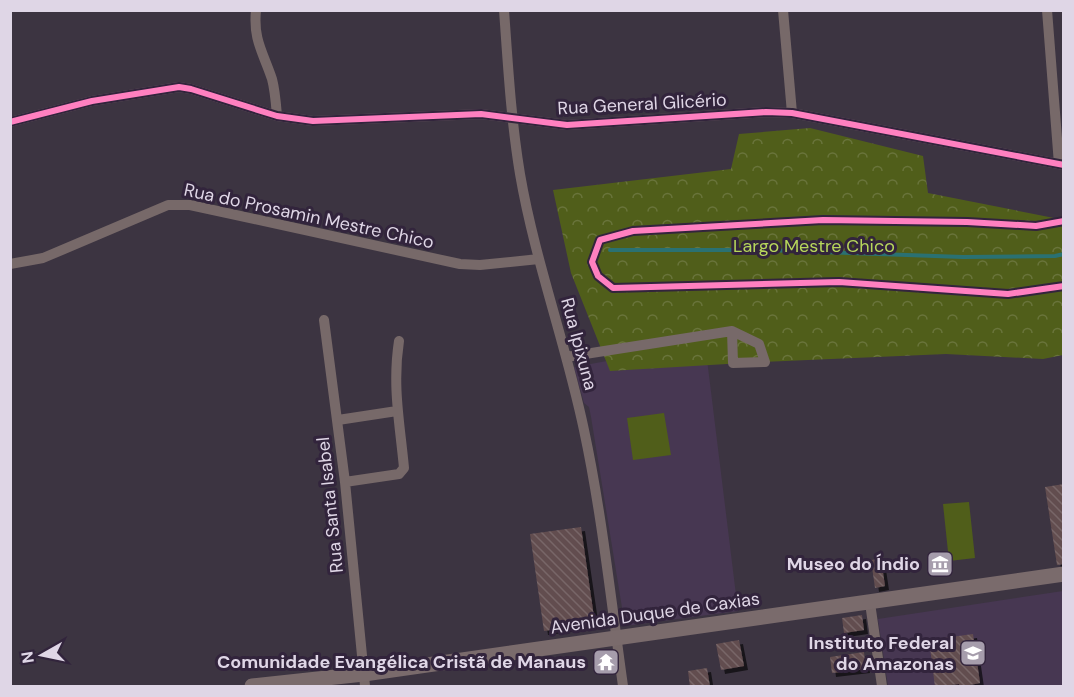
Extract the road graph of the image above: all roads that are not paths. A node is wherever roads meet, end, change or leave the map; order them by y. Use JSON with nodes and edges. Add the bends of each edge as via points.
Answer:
{"nodes":[{"id":1,"x":256,"y":10,"type":"edge"},
{"id":2,"x":504,"y":10,"type":"edge"},
{"id":3,"x":783,"y":10,"type":"edge"},
{"id":4,"x":1047,"y":10,"type":"edge"},
{"id":5,"x":792,"y":113,"type":"junction"},
{"id":6,"x":277,"y":116,"type":"junction"},
{"id":7,"x":513,"y":118,"type":"junction"},
{"id":8,"x":10,"y":122,"type":"edge"},
{"id":9,"x":1061,"y":165,"type":"edge"},
{"id":10,"x":539,"y":259,"type":"junction"},
{"id":11,"x":10,"y":264,"type":"edge"},
{"id":12,"x":324,"y":320,"type":"dead end"},
{"id":13,"x":732,"y":331,"type":"dead end"},
{"id":14,"x":399,"y":342,"type":"dead end"},
{"id":15,"x":566,"y":357,"type":"junction"},
{"id":16,"x":397,"y":411,"type":"junction"},
{"id":17,"x":338,"y":420,"type":"junction"},
{"id":18,"x":345,"y":482,"type":"junction"},
{"id":19,"x":1064,"y":574,"type":"edge"},
{"id":20,"x":870,"y":603,"type":"junction"},
{"id":21,"x":616,"y":638,"type":"junction"},
{"id":22,"x":364,"y":680,"type":"edge"},
{"id":23,"x":252,"y":687,"type":"edge"},
{"id":24,"x":622,"y":687,"type":"edge"},
{"id":25,"x":882,"y":687,"type":"edge"}],
"edges":[{"from":1,"to":6,"type":"street","via":[[256,40],[273,82]]},
{"from":2,"to":7,"type":"street","name":"Rua Ipixuna"},
{"from":3,"to":5,"type":"street"},
{"from":4,"to":9,"type":"street"},
{"from":5,"to":7,"type":"street","name":"Rua General Glicério","via":[[567,125]]},
{"from":5,"to":9,"type":"street","name":"Rua General Glicério"},
{"from":6,"to":7,"type":"street","name":"Rua General Glicério","via":[[313,121],[481,114]]},
{"from":6,"to":8,"type":"street","name":"Rua General Glicério","via":[[179,87],[92,101]]},
{"from":7,"to":10,"type":"street","name":"Rua Ipixuna","via":[[520,175]]},
{"from":10,"to":11,"type":"street","name":"Rua do Prosamin Mestre Chico","via":[[460,264],[177,204],[43,258]]},
{"from":10,"to":15,"type":"street","name":"Rua Ipixuna"},
{"from":12,"to":17,"type":"street","name":"Rua Santa Isabel"},
{"from":13,"to":15,"type":"street"},
{"from":14,"to":16,"type":"street","via":[[395,376]]},
{"from":15,"to":21,"type":"street","name":"Rua Ipixuna","via":[[584,429]]},
{"from":16,"to":17,"type":"street"},
{"from":16,"to":18,"type":"street","via":[[402,472]]},
{"from":17,"to":18,"type":"street","name":"Rua Santa Isabel"},
{"from":18,"to":22,"type":"street","name":"Rua Santa Isabel"},
{"from":19,"to":20,"type":"street","name":"Avenida Duque de Caxias"},
{"from":20,"to":21,"type":"street","name":"Avenida Duque de Caxias"},
{"from":20,"to":25,"type":"street"},
{"from":21,"to":22,"type":"street","name":"Avenida Duque de Caxias"},
{"from":21,"to":24,"type":"street","name":"Rua Ipixuna"},
{"from":22,"to":23,"type":"street","name":"Avenida Duque de Caxias"}]}
